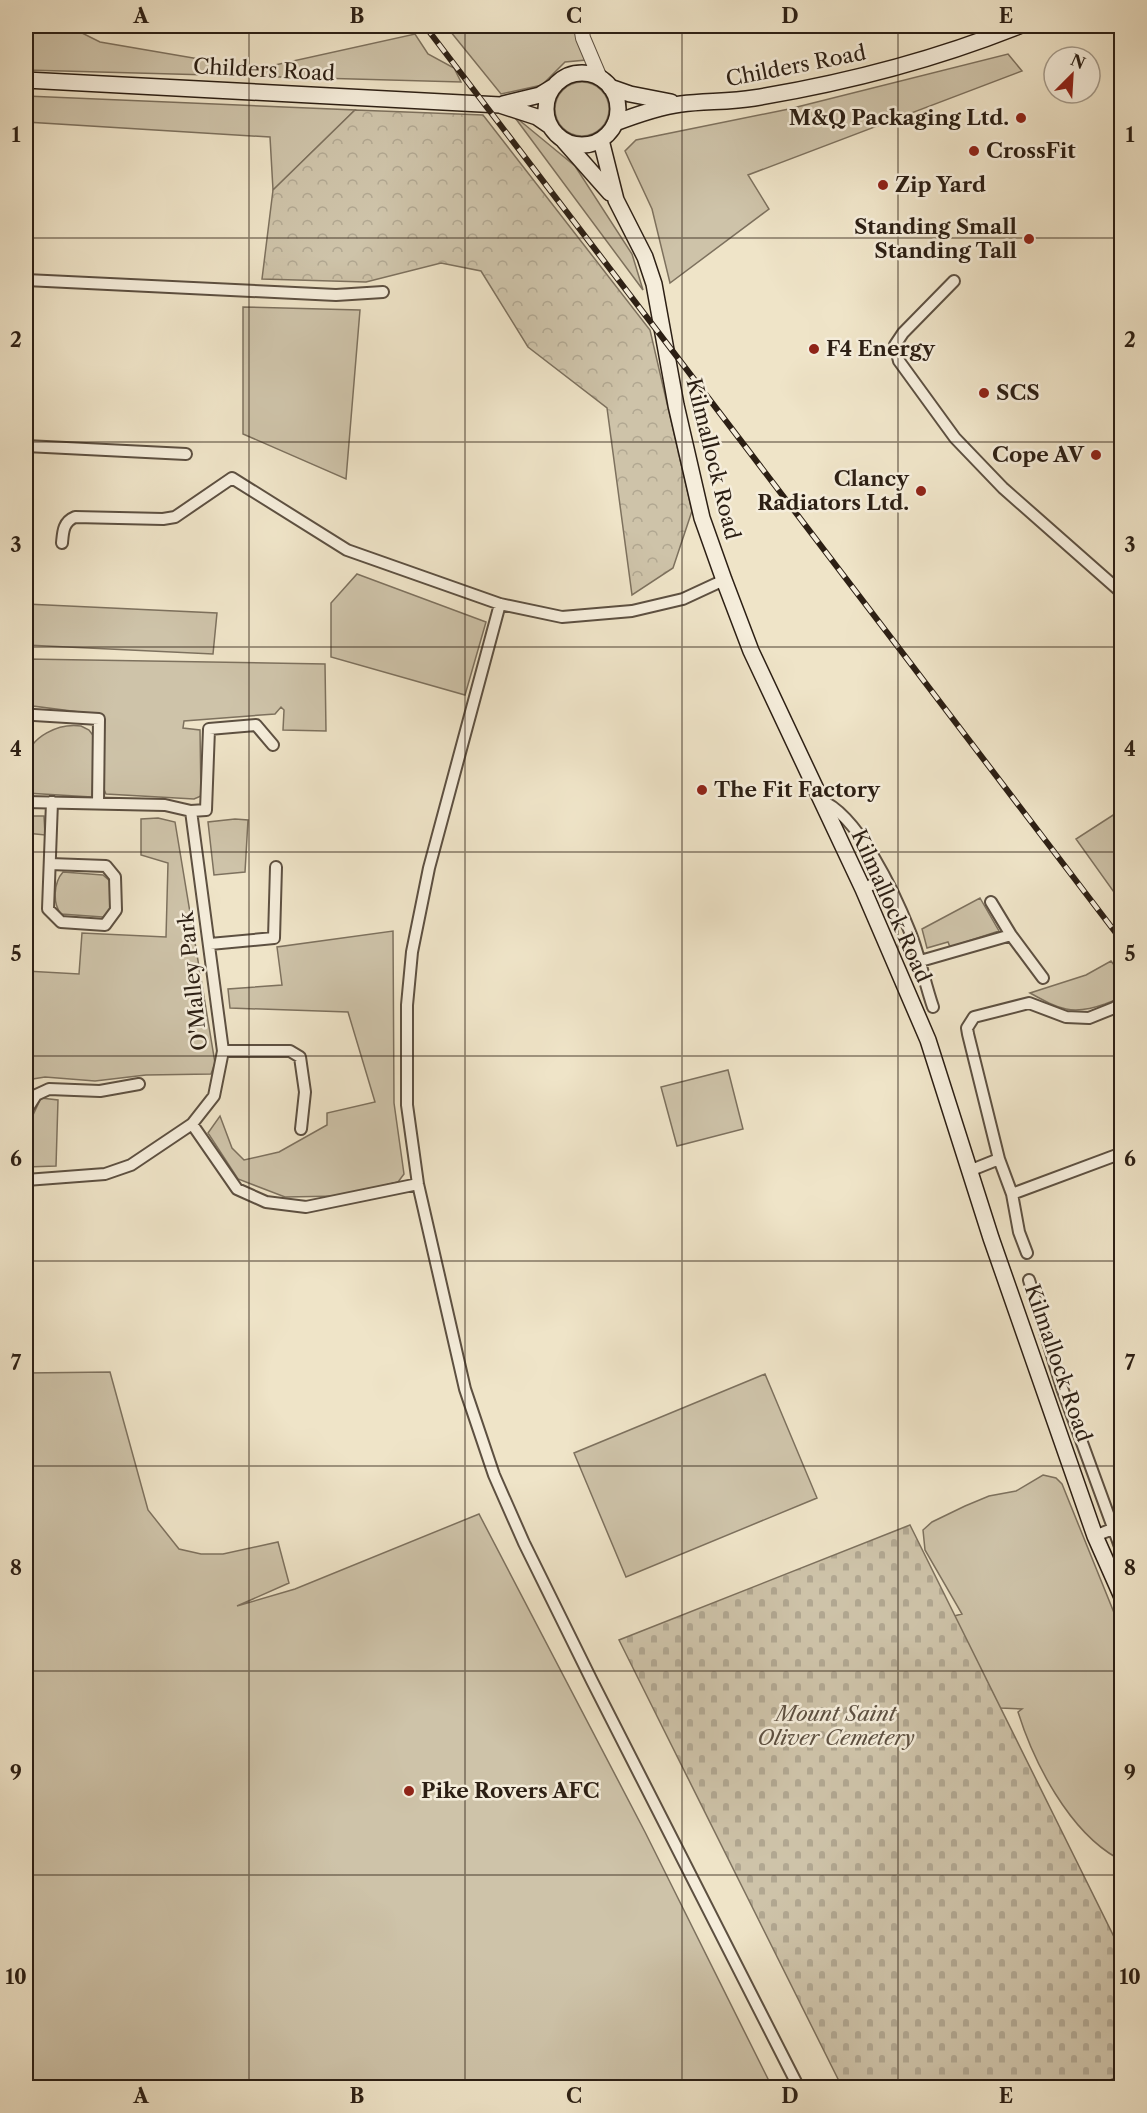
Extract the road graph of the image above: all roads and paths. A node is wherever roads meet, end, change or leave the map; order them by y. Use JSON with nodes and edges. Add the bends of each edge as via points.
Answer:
{"nodes":[{"id":1,"x":581,"y":26,"type":"edge"},
{"id":2,"x":1020,"y":26,"type":"edge"},
{"id":3,"x":26,"y":80,"type":"edge"},
{"id":4,"x":605,"y":83,"type":"junction"},
{"id":5,"x":553,"y":87,"type":"junction"},
{"id":6,"x":680,"y":104,"type":"junction"},
{"id":7,"x":500,"y":105,"type":"junction"},
{"id":8,"x":615,"y":123,"type":"junction"},
{"id":9,"x":550,"y":126,"type":"junction"},
{"id":10,"x":563,"y":140,"type":"junction"},
{"id":11,"x":601,"y":140,"type":"junction"},
{"id":12,"x":616,"y":200,"type":"junction"},
{"id":13,"x":26,"y":280,"type":"edge"},
{"id":14,"x":954,"y":281,"type":"dead end"},
{"id":15,"x":383,"y":292,"type":"dead end"},
{"id":16,"x":26,"y":446,"type":"edge"},
{"id":17,"x":186,"y":454,"type":"dead end"},
{"id":18,"x":62,"y":543,"type":"dead end"},
{"id":19,"x":724,"y":579,"type":"junction"},
{"id":20,"x":1122,"y":593,"type":"edge"},
{"id":21,"x":500,"y":604,"type":"junction"},
{"id":22,"x":34,"y":715,"type":"dead end"},
{"id":23,"x":273,"y":746,"type":"dead end"},
{"id":24,"x":819,"y":800,"type":"junction"},
{"id":25,"x":26,"y":802,"type":"edge"},
{"id":26,"x":52,"y":802,"type":"junction"},
{"id":27,"x":98,"y":803,"type":"junction"},
{"id":28,"x":191,"y":811,"type":"junction"},
{"id":29,"x":50,"y":864,"type":"junction"},
{"id":30,"x":276,"y":867,"type":"dead end"},
{"id":31,"x":885,"y":878,"type":"junction"},
{"id":32,"x":863,"y":889,"type":"junction"},
{"id":33,"x":991,"y":902,"type":"dead end"},
{"id":34,"x":1011,"y":935,"type":"junction"},
{"id":35,"x":210,"y":944,"type":"junction"},
{"id":36,"x":917,"y":962,"type":"junction"},
{"id":37,"x":1043,"y":978,"type":"dead end"},
{"id":38,"x":1122,"y":1002,"type":"edge"},
{"id":39,"x":933,"y":1007,"type":"dead end"},
{"id":40,"x":223,"y":1051,"type":"junction"},
{"id":41,"x":139,"y":1084,"type":"dead end"},
{"id":42,"x":26,"y":1111,"type":"edge"},
{"id":43,"x":192,"y":1124,"type":"junction"},
{"id":44,"x":301,"y":1129,"type":"dead end"},
{"id":45,"x":1122,"y":1153,"type":"edge"},
{"id":46,"x":999,"y":1159,"type":"junction"},
{"id":47,"x":969,"y":1171,"type":"junction"},
{"id":48,"x":26,"y":1180,"type":"edge"},
{"id":49,"x":418,"y":1184,"type":"junction"},
{"id":50,"x":1012,"y":1194,"type":"junction"},
{"id":51,"x":1027,"y":1253,"type":"dead end"},
{"id":52,"x":1029,"y":1280,"type":"dead end"},
{"id":53,"x":1054,"y":1390,"type":"junction"},
{"id":54,"x":1117,"y":1527,"type":"edge"},
{"id":55,"x":1095,"y":1536,"type":"junction"},
{"id":56,"x":1122,"y":1552,"type":"edge"},
{"id":57,"x":1122,"y":1597,"type":"edge"},
{"id":58,"x":799,"y":2088,"type":"edge"}],
"edges":[{"from":1,"to":4,"type":"street"},
{"from":2,"to":6,"type":"main road","name":"Childers Road","via":[[964,47],[843,81],[751,99]]},
{"from":3,"to":7,"type":"main road","name":"Childers Road"},
{"from":4,"to":5,"type":"main road","via":[[578,74],[567,76]]},
{"from":4,"to":6,"type":"main road","name":"Childers Road","via":[[630,94]]},
{"from":4,"to":8,"type":"main road","via":[[618,108]]},
{"from":5,"to":7,"type":"main road","name":"Childers Road","via":[[540,95]]},
{"from":5,"to":9,"type":"main road","via":[[546,103]]},
{"from":6,"to":8,"type":"main road","name":"Childers Road"},
{"from":7,"to":9,"type":"main road","name":"Childers Road","via":[[537,117]]},
{"from":8,"to":11,"type":"main road"},
{"from":9,"to":10,"type":"main road"},
{"from":10,"to":11,"type":"main road","via":[[583,145]]},
{"from":10,"to":12,"type":"main road","name":"Kilmallock Road"},
{"from":11,"to":12,"type":"main road","name":"Kilmallock Road"},
{"from":12,"to":19,"type":"main road","name":"Kilmallock Road","via":[[654,284],[675,405],[702,518]]},
{"from":13,"to":15,"type":"street","via":[[336,295]]},
{"from":14,"to":20,"type":"street","via":[[903,333],[895,345],[899,361],[955,438],[1003,488]]},
{"from":16,"to":17,"type":"street"},
{"from":18,"to":21,"type":"street","via":[[64,527],[75,517],[175,517],[232,478],[347,550]]},
{"from":19,"to":21,"type":"street","via":[[683,599],[632,611],[562,617]]},
{"from":19,"to":24,"type":"main road","name":"Kilmallock Road","via":[[751,651]]},
{"from":21,"to":49,"type":"street","via":[[429,868],[412,952],[407,1005],[407,1105]]},
{"from":22,"to":27,"type":"street","via":[[99,719]]},
{"from":23,"to":28,"type":"street","via":[[256,725],[209,729],[206,810]]},
{"from":24,"to":31,"type":"street","via":[[837,808],[848,820]]},
{"from":24,"to":32,"type":"main road","name":"Kilmallock Road"},
{"from":25,"to":26,"type":"street"},
{"from":26,"to":27,"type":"street"},
{"from":26,"to":29,"type":"street"},
{"from":27,"to":28,"type":"street","via":[[165,805]]},
{"from":28,"to":35,"type":"street","name":"O'Malley Park"},
{"from":29,"to":29,"type":"street","via":[[106,866],[115,877],[116,910],[105,925],[61,921],[48,909]]},
{"from":30,"to":35,"type":"street","via":[[274,938]]},
{"from":31,"to":32,"type":"street"},
{"from":31,"to":36,"type":"street","via":[[911,934]]},
{"from":32,"to":47,"type":"main road","name":"Kilmallock Road","via":[[928,1040]]},
{"from":33,"to":34,"type":"street"},
{"from":34,"to":36,"type":"street"},
{"from":34,"to":37,"type":"street"},
{"from":35,"to":40,"type":"street","name":"O'Malley Park"},
{"from":36,"to":39,"type":"street"},
{"from":38,"to":46,"type":"street","via":[[1089,1018],[1057,1015],[1029,1003],[985,1013],[970,1022],[968,1034]]},
{"from":40,"to":43,"type":"street","name":"O'Malley Park","via":[[214,1096]]},
{"from":40,"to":44,"type":"street","via":[[290,1051],[300,1057],[305,1092]]},
{"from":41,"to":42,"type":"street","via":[[100,1091],[49,1089],[36,1095]]},
{"from":43,"to":48,"type":"street","name":"O'Malley Park","via":[[119,1170]]},
{"from":43,"to":49,"type":"street","via":[[237,1189],[266,1202],[306,1207]]},
{"from":45,"to":50,"type":"street"},
{"from":46,"to":47,"type":"street"},
{"from":46,"to":50,"type":"street"},
{"from":47,"to":53,"type":"main road","name":"Kilmallock Road","via":[[991,1238]]},
{"from":49,"to":58,"type":"street","via":[[465,1389],[494,1475],[592,1681]]},
{"from":50,"to":51,"type":"street"},
{"from":52,"to":53,"type":"street"},
{"from":53,"to":54,"type":"street"},
{"from":53,"to":55,"type":"main road","name":"Kilmallock Road"},
{"from":54,"to":55,"type":"street"},
{"from":54,"to":56,"type":"street"},
{"from":55,"to":57,"type":"main road","name":"Kilmallock Road"}]}
